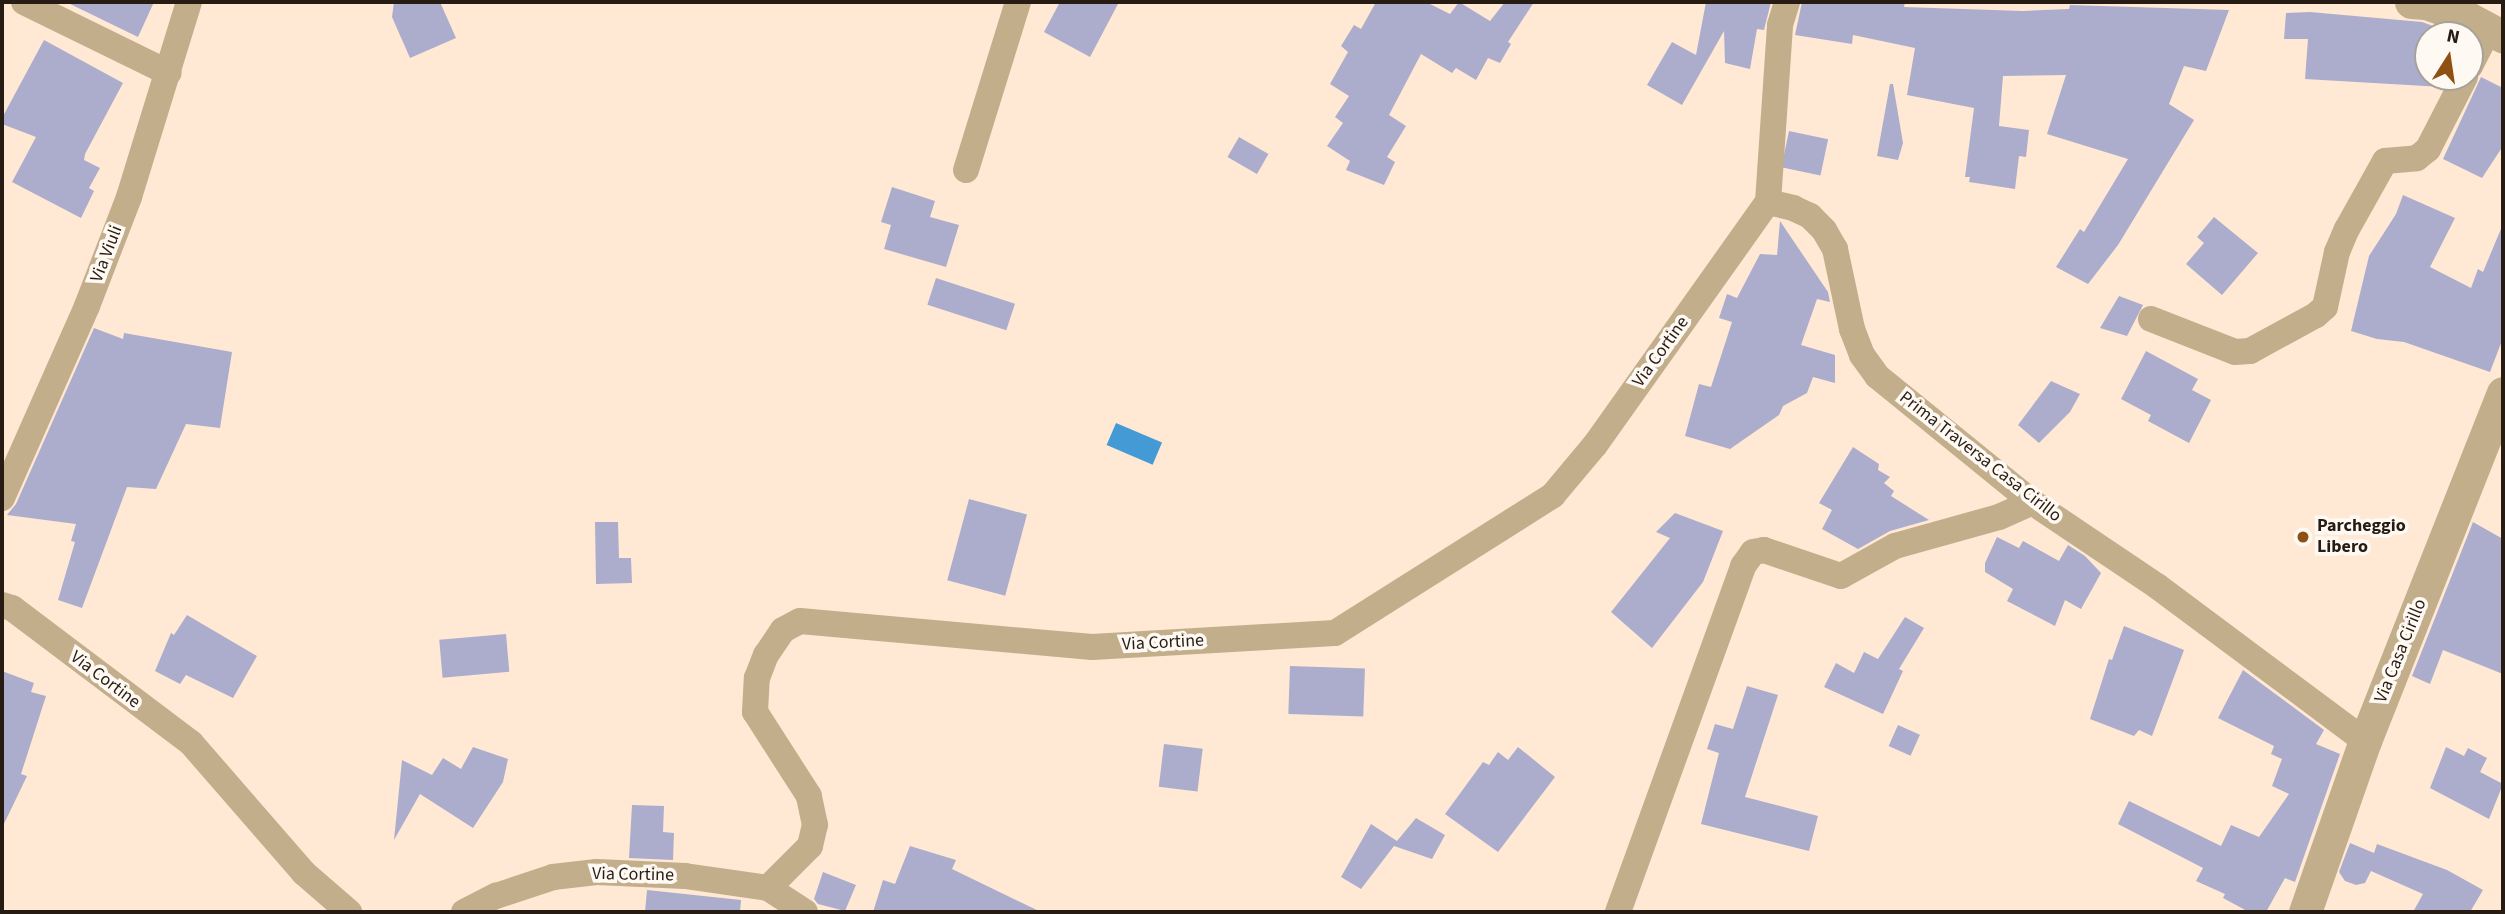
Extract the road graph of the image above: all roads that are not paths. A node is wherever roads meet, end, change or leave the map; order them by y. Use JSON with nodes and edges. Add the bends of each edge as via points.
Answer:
{"nodes":[{"id":1,"x":24,"y":2,"type":"edge"},
{"id":2,"x":189,"y":2,"type":"edge"},
{"id":3,"x":1018,"y":2,"type":"edge"},
{"id":4,"x":1787,"y":2,"type":"edge"},
{"id":5,"x":2411,"y":2,"type":"edge"},
{"id":6,"x":2495,"y":34,"type":"edge"},
{"id":7,"x":2484,"y":48,"type":"edge"},
{"id":8,"x":169,"y":73,"type":"junction"},
{"id":9,"x":2458,"y":91,"type":"edge"},
{"id":10,"x":966,"y":170,"type":"dead end"},
{"id":11,"x":1768,"y":202,"type":"junction"},
{"id":12,"x":2151,"y":319,"type":"dead end"},
{"id":13,"x":2503,"y":393,"type":"edge"},
{"id":14,"x":2,"y":498,"type":"edge"},
{"id":15,"x":2032,"y":502,"type":"junction"},
{"id":16,"x":2,"y":605,"type":"edge"},
{"id":17,"x":2365,"y":741,"type":"junction"},
{"id":18,"x":768,"y":888,"type":"junction"},
{"id":19,"x":349,"y":912,"type":"edge"},
{"id":20,"x":464,"y":912,"type":"edge"},
{"id":21,"x":805,"y":912,"type":"edge"},
{"id":22,"x":1618,"y":912,"type":"edge"},
{"id":23,"x":2305,"y":912,"type":"edge"}],
"edges":[{"from":1,"to":8,"type":"street"},
{"from":2,"to":8,"type":"street","name":"Via Viuli"},
{"from":3,"to":10,"type":"street"},
{"from":4,"to":11,"type":"street","via":[[1780,25]]},
{"from":5,"to":6,"type":"street","via":[[2448,10]]},
{"from":6,"to":7,"type":"street"},
{"from":8,"to":14,"type":"street","name":"Via Viuli","via":[[87,306]]},
{"from":9,"to":12,"type":"street","via":[[2428,149],[2417,158],[2385,161],[2347,229],[2325,307],[2316,315],[2250,351],[2235,352]]},
{"from":11,"to":15,"type":"street","name":"Prima Traversa Casa Cirillo","via":[[1810,216],[1824,230],[1835,249],[1861,355],[1877,376]]},
{"from":11,"to":18,"type":"street","name":"Via Cortine","via":[[1595,445],[1553,495],[1335,633],[1092,647],[800,621],[783,630],[766,654],[757,678],[755,712],[809,796],[815,825],[810,846]]},
{"from":13,"to":17,"type":"street","name":"Via Casa Cirillo"},
{"from":15,"to":17,"type":"street","name":"Prima Traversa Casa Cirillo","via":[[2157,586]]},
{"from":15,"to":22,"type":"street","via":[[1999,517],[1895,546],[1841,576],[1764,550],[1753,552],[1743,566]]},
{"from":16,"to":19,"type":"street","name":"Via Cortine","via":[[191,743],[304,873]]},
{"from":17,"to":23,"type":"street","name":"Via Casa Cirillo"},
{"from":18,"to":20,"type":"street","name":"Via Cortine","via":[[685,876],[597,872],[553,877],[496,895]]},
{"from":18,"to":21,"type":"street"}]}
